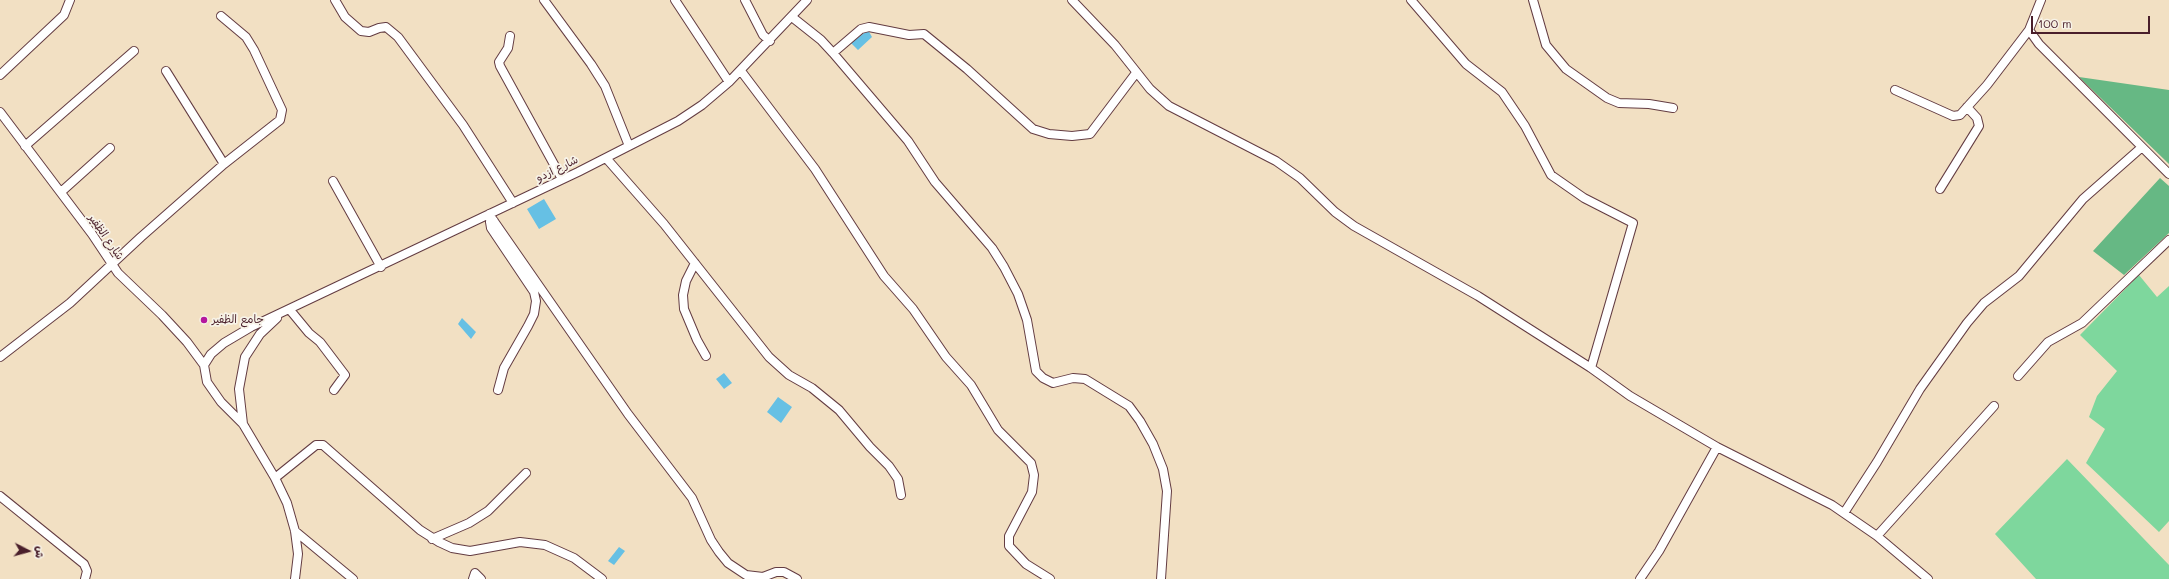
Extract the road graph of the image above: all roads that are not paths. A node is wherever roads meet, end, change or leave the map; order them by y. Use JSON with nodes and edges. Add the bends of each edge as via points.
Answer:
{"nodes":[{"id":1,"x":70,"y":0,"type":"edge"},
{"id":2,"x":335,"y":0,"type":"edge"},
{"id":3,"x":544,"y":0,"type":"edge"},
{"id":4,"x":675,"y":0,"type":"edge"},
{"id":5,"x":745,"y":0,"type":"edge"},
{"id":6,"x":807,"y":0,"type":"edge"},
{"id":7,"x":1072,"y":0,"type":"edge"},
{"id":8,"x":1411,"y":0,"type":"edge"},
{"id":9,"x":1532,"y":0,"type":"edge"},
{"id":10,"x":2041,"y":0,"type":"edge"},
{"id":11,"x":221,"y":16,"type":"dead end"},
{"id":12,"x":792,"y":17,"type":"junction"},
{"id":13,"x":2029,"y":30,"type":"junction"},
{"id":14,"x":510,"y":36,"type":"dead end"},
{"id":15,"x":770,"y":41,"type":"junction"},
{"id":16,"x":134,"y":51,"type":"dead end"},
{"id":17,"x":833,"y":53,"type":"junction"},
{"id":18,"x":166,"y":71,"type":"dead end"},
{"id":19,"x":740,"y":72,"type":"junction"},
{"id":20,"x":1136,"y":73,"type":"junction"},
{"id":21,"x":0,"y":75,"type":"edge"},
{"id":22,"x":729,"y":82,"type":"junction"},
{"id":23,"x":1895,"y":90,"type":"dead end"},
{"id":24,"x":1967,"y":107,"type":"junction"},
{"id":25,"x":1673,"y":108,"type":"dead end"},
{"id":26,"x":0,"y":112,"type":"edge"},
{"id":27,"x":25,"y":146,"type":"junction"},
{"id":28,"x":629,"y":146,"type":"junction"},
{"id":29,"x":2142,"y":146,"type":"junction"},
{"id":30,"x":110,"y":148,"type":"dead end"},
{"id":31,"x":606,"y":158,"type":"junction"},
{"id":32,"x":224,"y":164,"type":"junction"},
{"id":33,"x":2169,"y":174,"type":"edge"},
{"id":34,"x":562,"y":179,"type":"junction"},
{"id":35,"x":333,"y":181,"type":"dead end"},
{"id":36,"x":1940,"y":189,"type":"dead end"},
{"id":37,"x":61,"y":192,"type":"junction"},
{"id":38,"x":513,"y":203,"type":"junction"},
{"id":39,"x":492,"y":217,"type":"junction"},
{"id":40,"x":2169,"y":240,"type":"edge"},
{"id":41,"x":695,"y":263,"type":"junction"},
{"id":42,"x":112,"y":264,"type":"junction"},
{"id":43,"x":381,"y":267,"type":"junction"},
{"id":44,"x":287,"y":311,"type":"junction"},
{"id":45,"x":706,"y":356,"type":"dead end"},
{"id":46,"x":0,"y":357,"type":"edge"},
{"id":47,"x":204,"y":365,"type":"junction"},
{"id":48,"x":1591,"y":368,"type":"junction"},
{"id":49,"x":2018,"y":376,"type":"dead end"},
{"id":50,"x":334,"y":390,"type":"dead end"},
{"id":51,"x":498,"y":390,"type":"dead end"},
{"id":52,"x":1994,"y":406,"type":"dead end"},
{"id":53,"x":243,"y":424,"type":"junction"},
{"id":54,"x":1717,"y":447,"type":"junction"},
{"id":55,"x":526,"y":473,"type":"dead end"},
{"id":56,"x":275,"y":478,"type":"junction"},
{"id":57,"x":901,"y":495,"type":"dead end"},
{"id":58,"x":0,"y":496,"type":"edge"},
{"id":59,"x":1844,"y":513,"type":"junction"},
{"id":60,"x":295,"y":531,"type":"junction"},
{"id":61,"x":1878,"y":536,"type":"junction"},
{"id":62,"x":432,"y":539,"type":"junction"},
{"id":63,"x":84,"y":579,"type":"edge"},
{"id":64,"x":295,"y":579,"type":"edge"},
{"id":65,"x":353,"y":579,"type":"edge"},
{"id":66,"x":473,"y":579,"type":"edge"},
{"id":67,"x":481,"y":579,"type":"edge"},
{"id":68,"x":602,"y":579,"type":"edge"},
{"id":69,"x":797,"y":579,"type":"edge"},
{"id":70,"x":1050,"y":579,"type":"edge"},
{"id":71,"x":1161,"y":579,"type":"edge"},
{"id":72,"x":1640,"y":579,"type":"edge"},
{"id":73,"x":1928,"y":579,"type":"edge"}],
"edges":[{"from":1,"to":21,"type":"street","via":[[64,15]]},
{"from":2,"to":38,"type":"street","via":[[346,17],[361,31],[369,32],[386,27],[398,37],[463,125]]},
{"from":3,"to":28,"type":"street","via":[[605,86]]},
{"from":4,"to":22,"type":"street"},
{"from":5,"to":15,"type":"street","via":[[760,31]]},
{"from":6,"to":12,"type":"street","name":"شارع ازدو"},
{"from":7,"to":20,"type":"street","via":[[1115,45]]},
{"from":8,"to":48,"type":"street","via":[[1466,64],[1502,92],[1551,175],[1584,198],[1633,223]]},
{"from":9,"to":25,"type":"street","via":[[1546,45],[1566,69],[1597,92],[1619,103]]},
{"from":10,"to":13,"type":"street"},
{"from":11,"to":32,"type":"street","via":[[246,37],[260,60],[282,110],[280,120]]},
{"from":12,"to":15,"type":"street","name":"شارع ازدو"},
{"from":12,"to":17,"type":"street"},
{"from":13,"to":24,"type":"street"},
{"from":13,"to":29,"type":"street","via":[[2066,73]]},
{"from":14,"to":34,"type":"street","via":[[508,48],[499,62],[500,66]]},
{"from":15,"to":19,"type":"street","name":"شارع ازدو"},
{"from":16,"to":27,"type":"street"},
{"from":17,"to":20,"type":"street","via":[[861,29],[869,27],[909,35],[924,34],[967,68],[1033,129],[1049,134],[1072,136],[1090,134]]},
{"from":17,"to":71,"type":"street","via":[[908,141],[935,182],[992,248],[1018,294],[1027,320],[1036,371],[1053,383],[1073,378],[1085,379],[1129,406],[1140,422],[1153,444],[1163,469],[1167,491]]},
{"from":18,"to":32,"type":"street"},
{"from":19,"to":22,"type":"street","name":"شارع ازدو"},
{"from":19,"to":70,"type":"street","via":[[815,169],[884,276],[913,309],[946,357],[971,385],[998,430],[1031,463],[1034,475],[1032,492],[1009,536],[1010,546],[1026,564]]},
{"from":20,"to":48,"type":"street","via":[[1169,106],[1276,161],[1300,178],[1335,212],[1354,226],[1478,296]]},
{"from":22,"to":28,"type":"street","name":"شارع ازدو","via":[[690,113]]},
{"from":23,"to":24,"type":"street","via":[[1953,116],[1960,115]]},
{"from":24,"to":36,"type":"street","via":[[1977,118],[1979,126]]},
{"from":26,"to":27,"type":"street","name":"شارع الظفير"},
{"from":27,"to":37,"type":"street","name":"شارع الظفير"},
{"from":28,"to":31,"type":"street","name":"شارع ازدو"},
{"from":29,"to":33,"type":"street"},
{"from":29,"to":59,"type":"street","via":[[2083,199],[2019,276],[1984,303],[1967,323],[1920,389]]},
{"from":30,"to":37,"type":"street"},
{"from":31,"to":34,"type":"street","name":"شارع ازدو"},
{"from":31,"to":41,"type":"street"},
{"from":32,"to":42,"type":"street"},
{"from":34,"to":38,"type":"street","name":"شارع ازدو"},
{"from":35,"to":43,"type":"street"},
{"from":37,"to":42,"type":"street","name":"شارع الظفير"},
{"from":38,"to":39,"type":"street","name":"شارع ازدو"},
{"from":39,"to":43,"type":"street","name":"شارع ازدو"},
{"from":39,"to":51,"type":"street","via":[[491,228],[530,285],[536,301],[534,314],[504,368]]},
{"from":39,"to":69,"type":"street","via":[[628,414],[692,498],[711,540],[728,563],[746,575],[763,577],[784,572]]},
{"from":40,"to":49,"type":"street","via":[[2082,323],[2048,342]]},
{"from":41,"to":45,"type":"street","via":[[686,281],[684,309]]},
{"from":41,"to":57,"type":"street","via":[[769,357],[789,375],[812,388],[839,410],[890,466],[898,479]]},
{"from":42,"to":46,"type":"street","via":[[70,302]]},
{"from":42,"to":47,"type":"street","name":"شارع الظفير","via":[[125,281],[162,314]]},
{"from":43,"to":44,"type":"street","name":"شارع ازدو"},
{"from":44,"to":47,"type":"street","via":[[224,343],[211,354]]},
{"from":44,"to":50,"type":"street","via":[[320,342],[345,375]]},
{"from":44,"to":53,"type":"street","via":[[260,334],[245,357],[239,389]]},
{"from":47,"to":53,"type":"street","via":[[205,376],[213,391]]},
{"from":48,"to":54,"type":"street","via":[[1630,396]]},
{"from":52,"to":61,"type":"street"},
{"from":53,"to":56,"type":"street"},
{"from":54,"to":59,"type":"street","via":[[1811,493]]},
{"from":54,"to":72,"type":"street","via":[[1659,551]]},
{"from":55,"to":62,"type":"street","via":[[488,511],[469,523]]},
{"from":56,"to":60,"type":"street","via":[[287,503]]},
{"from":56,"to":62,"type":"street","via":[[316,445],[323,445]]},
{"from":58,"to":63,"type":"street","via":[[84,564],[87,571]]},
{"from":59,"to":61,"type":"street"},
{"from":60,"to":64,"type":"street","via":[[298,554]]},
{"from":60,"to":65,"type":"street"},
{"from":61,"to":73,"type":"street"},
{"from":62,"to":68,"type":"street","via":[[452,548],[470,551],[520,542],[545,545],[574,558]]},
{"from":66,"to":67,"type":"street","via":[[475,573]]}]}
